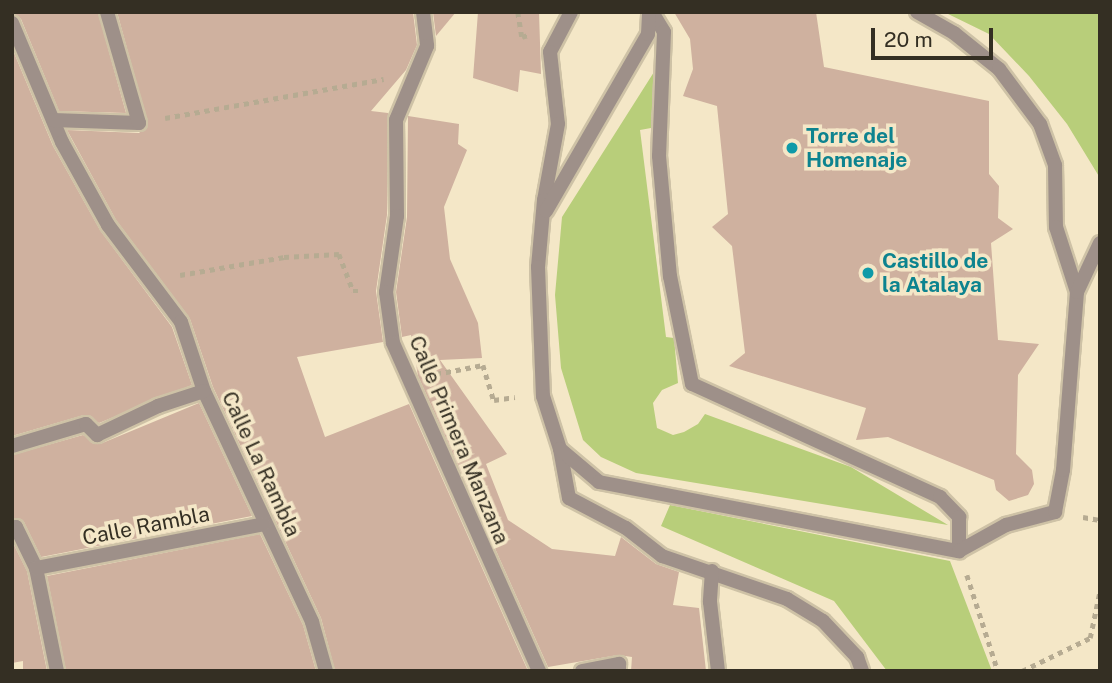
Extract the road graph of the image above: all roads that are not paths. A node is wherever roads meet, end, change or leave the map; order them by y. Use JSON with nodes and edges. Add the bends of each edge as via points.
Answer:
{"nodes":[{"id":1,"x":107,"y":12,"type":"edge"},
{"id":2,"x":423,"y":12,"type":"edge"},
{"id":3,"x":571,"y":12,"type":"edge"},
{"id":4,"x":650,"y":12,"type":"edge"},
{"id":5,"x":917,"y":12,"type":"edge"},
{"id":6,"x":12,"y":23,"type":"edge"},
{"id":7,"x":53,"y":120,"type":"junction"},
{"id":8,"x":542,"y":218,"type":"junction"},
{"id":9,"x":1099,"y":244,"type":"edge"},
{"id":10,"x":1077,"y":292,"type":"junction"},
{"id":11,"x":204,"y":391,"type":"junction"},
{"id":12,"x":12,"y":446,"type":"edge"},
{"id":13,"x":560,"y":449,"type":"junction"},
{"id":14,"x":264,"y":524,"type":"junction"},
{"id":15,"x":12,"y":528,"type":"edge"},
{"id":16,"x":959,"y":551,"type":"junction"},
{"id":17,"x":36,"y":568,"type":"junction"},
{"id":18,"x":712,"y":571,"type":"junction"},
{"id":19,"x":57,"y":671,"type":"edge"},
{"id":20,"x":326,"y":671,"type":"edge"},
{"id":21,"x":539,"y":671,"type":"edge"},
{"id":22,"x":582,"y":671,"type":"edge"},
{"id":23,"x":618,"y":671,"type":"edge"},
{"id":24,"x":718,"y":671,"type":"edge"},
{"id":25,"x":862,"y":671,"type":"edge"}],
"edges":[{"from":1,"to":7,"type":"street","via":[[139,123]]},
{"from":2,"to":21,"type":"street","name":"Calle Primera Manzana","via":[[427,46],[396,120],[397,216],[386,292],[393,343]]},
{"from":3,"to":8,"type":"street","via":[[550,52],[558,124]]},
{"from":4,"to":8,"type":"street","via":[[648,34]]},
{"from":4,"to":16,"type":"street","via":[[664,32],[659,156],[670,276],[692,384],[940,497],[959,517]]},
{"from":5,"to":10,"type":"street","via":[[954,33],[999,69],[1040,124],[1055,164],[1056,227]]},
{"from":6,"to":7,"type":"street","name":"Calle La Rambla"},
{"from":7,"to":11,"type":"street","name":"Calle La Rambla","via":[[108,225],[181,323]]},
{"from":8,"to":13,"type":"street","via":[[538,267],[543,397]]},
{"from":9,"to":10,"type":"street"},
{"from":10,"to":16,"type":"street","via":[[1063,470],[1055,512],[1006,525]]},
{"from":11,"to":12,"type":"street","via":[[158,406],[97,435],[86,424]]},
{"from":11,"to":14,"type":"street","name":"Calle La Rambla"},
{"from":13,"to":16,"type":"street","via":[[599,482]]},
{"from":13,"to":18,"type":"street","via":[[569,498],[626,528],[662,556]]},
{"from":14,"to":17,"type":"street","name":"Calle Rambla"},
{"from":14,"to":20,"type":"street","name":"Calle La Rambla","via":[[312,622]]},
{"from":15,"to":17,"type":"street","via":[[16,527]]},
{"from":17,"to":19,"type":"street"},
{"from":18,"to":24,"type":"street","via":[[710,602]]},
{"from":18,"to":25,"type":"street","via":[[787,599],[822,621],[857,657]]},
{"from":22,"to":23,"type":"street","via":[[619,664]]}]}
